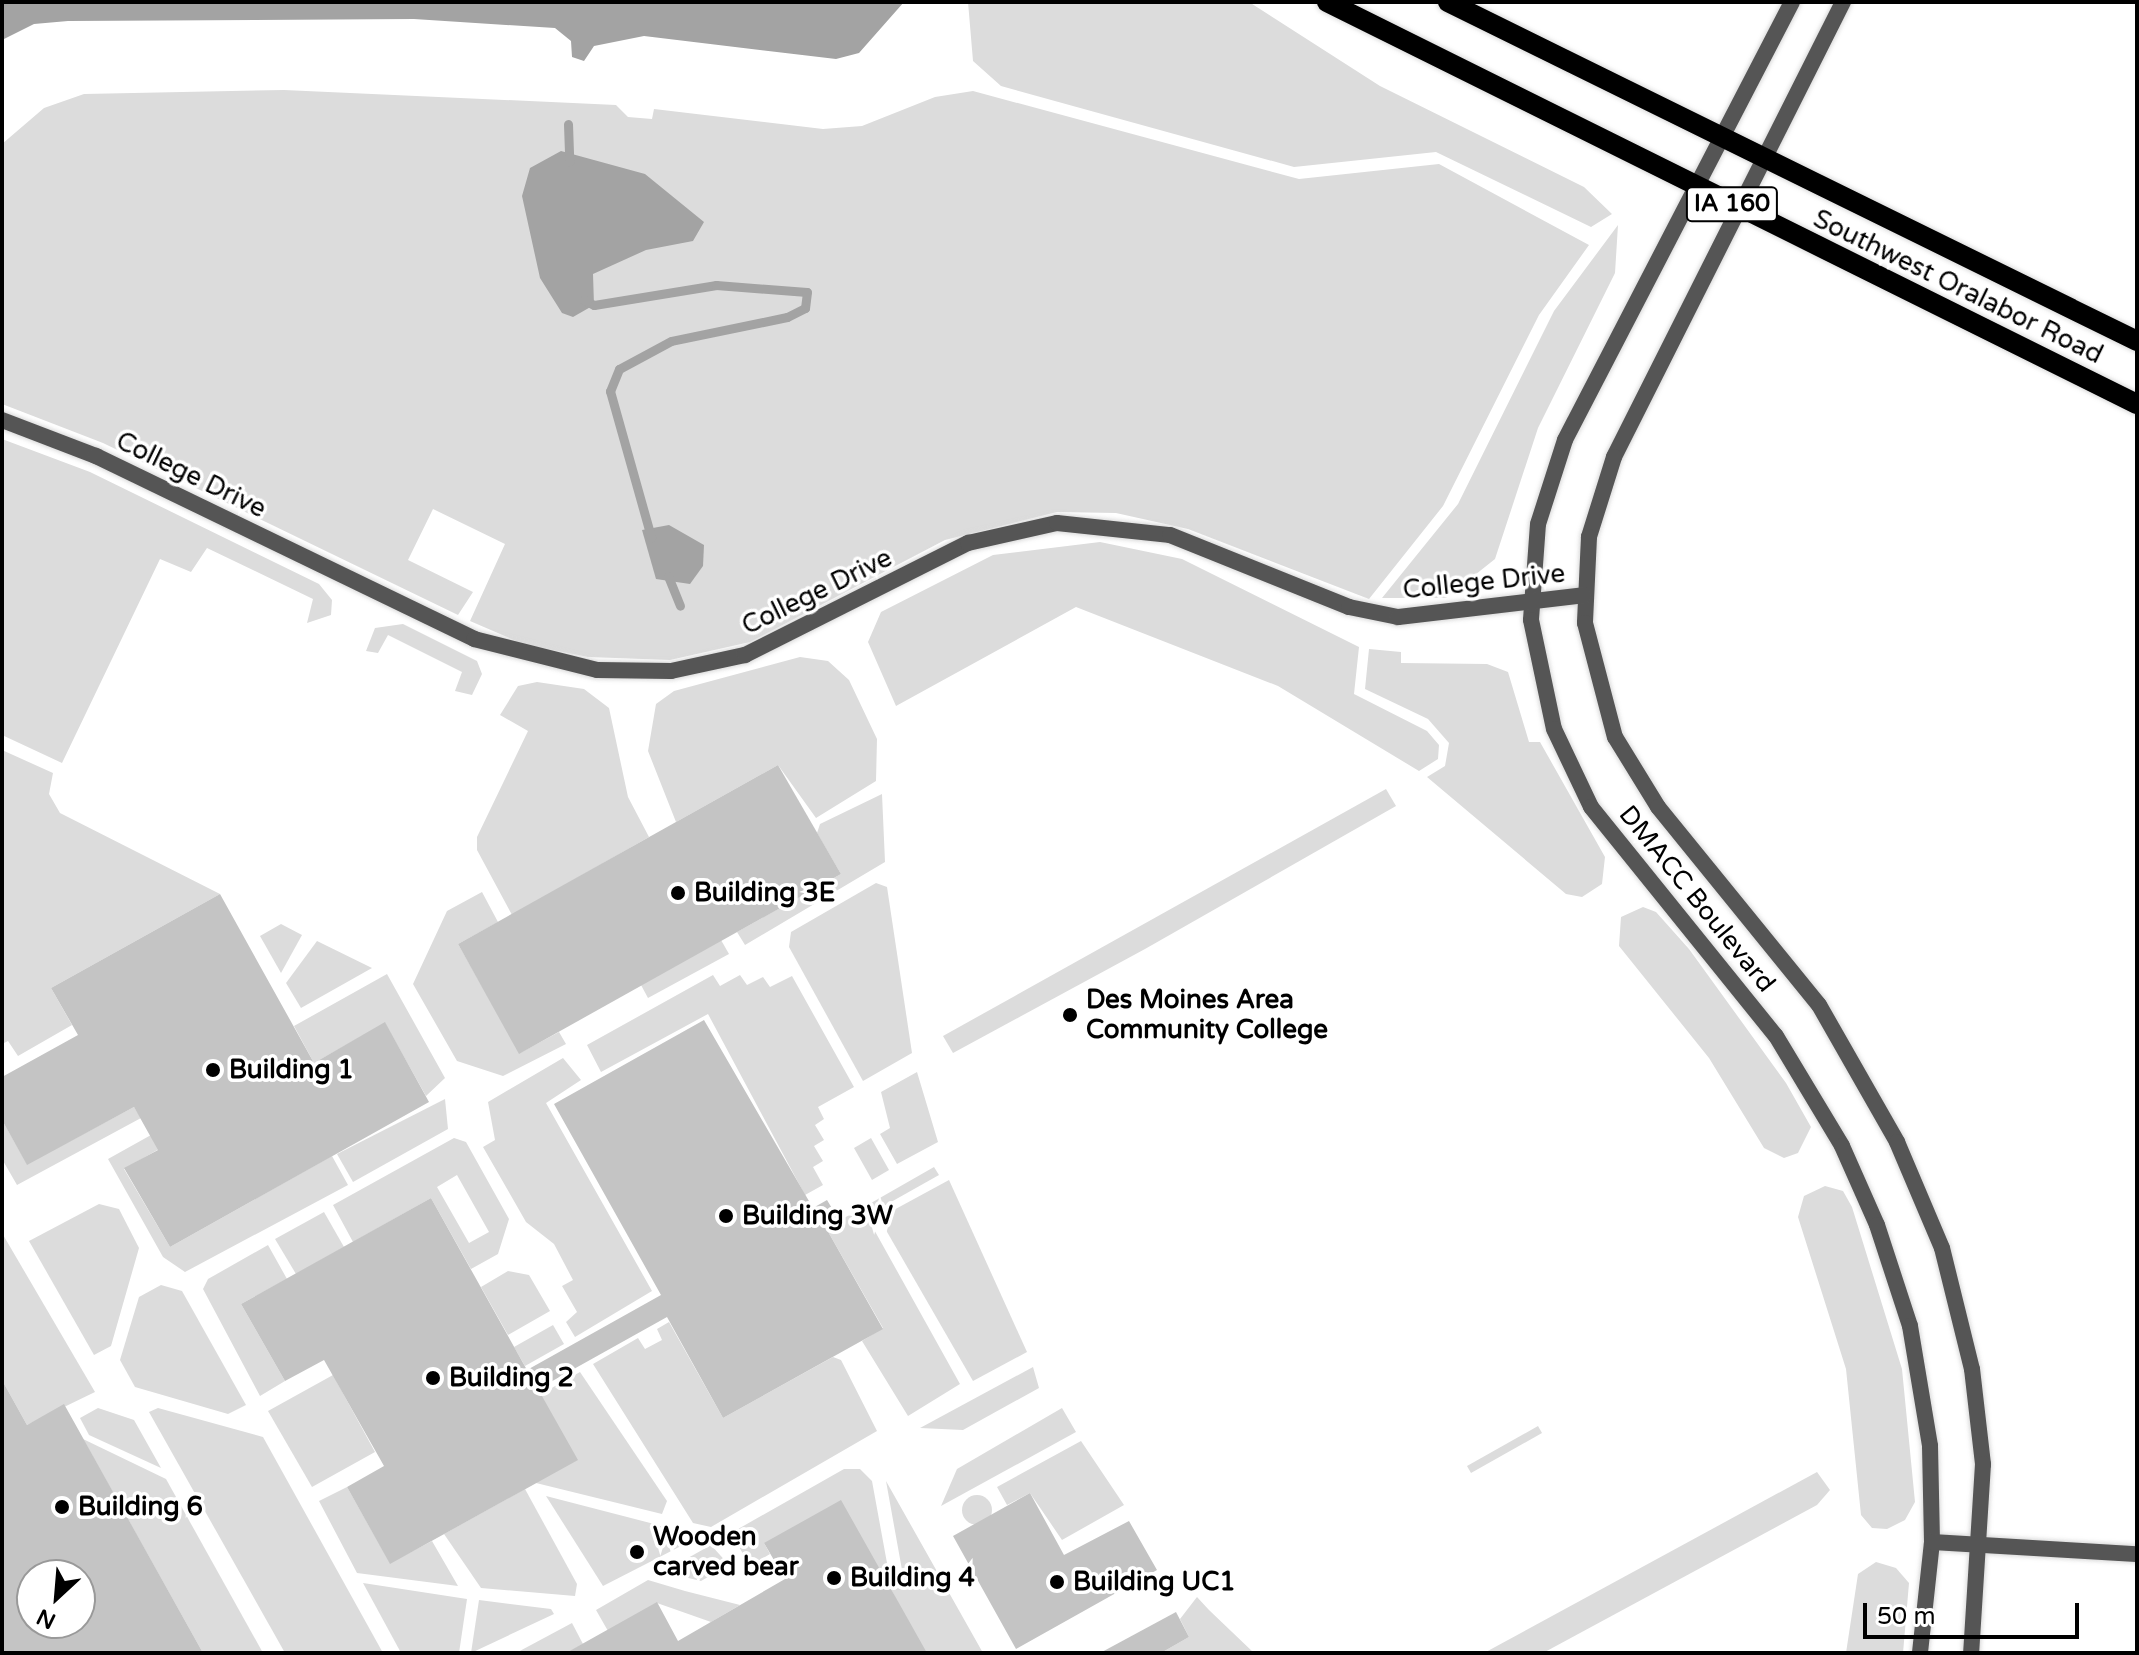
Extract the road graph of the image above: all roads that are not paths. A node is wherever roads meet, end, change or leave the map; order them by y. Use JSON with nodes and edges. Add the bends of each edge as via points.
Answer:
{"nodes":[{"id":1,"x":1327,"y":2,"type":"edge"},
{"id":2,"x":1448,"y":2,"type":"edge"},
{"id":3,"x":1792,"y":2,"type":"edge"},
{"id":4,"x":1843,"y":2,"type":"edge"},
{"id":5,"x":1718,"y":136,"type":"junction"},
{"id":6,"x":1764,"y":158,"type":"junction"},
{"id":7,"x":1691,"y":184,"type":"junction"},
{"id":8,"x":1741,"y":208,"type":"junction"},
{"id":9,"x":2137,"y":341,"type":"edge"},
{"id":10,"x":2137,"y":404,"type":"edge"},
{"id":11,"x":2,"y":420,"type":"edge"},
{"id":12,"x":1584,"y":595,"type":"junction"},
{"id":13,"x":1531,"y":601,"type":"junction"},
{"id":14,"x":1932,"y":1542,"type":"junction"},
{"id":15,"x":1983,"y":1543,"type":"junction"},
{"id":16,"x":2137,"y":1554,"type":"edge"},
{"id":17,"x":1920,"y":1653,"type":"edge"},
{"id":18,"x":1971,"y":1653,"type":"edge"}],
"edges":[{"from":1,"to":7,"type":"main road","name":"Southwest Oralabor Road","number":"IA 160"},
{"from":2,"to":5,"type":"main road","name":"Southwest Oralabor Road","number":"IA 160"},
{"from":3,"to":5,"type":"street","name":"DMACC Boulevard"},
{"from":4,"to":6,"type":"street","name":"DMACC Boulevard"},
{"from":5,"to":6,"type":"main road","name":"Southwest Oralabor Road","number":"IA 160"},
{"from":5,"to":7,"type":"street","name":"DMACC Boulevard"},
{"from":6,"to":8,"type":"street","name":"DMACC Boulevard"},
{"from":6,"to":9,"type":"main road","name":"Southwest Oralabor Road","number":"IA 160"},
{"from":7,"to":8,"type":"main road","name":"Southwest Oralabor Road","number":"IA 160"},
{"from":7,"to":13,"type":"street","name":"DMACC Boulevard","via":[[1556,461],[1538,524]]},
{"from":8,"to":10,"type":"main road","name":"Southwest Oralabor Road","number":"IA 160"},
{"from":8,"to":12,"type":"street","name":"DMACC Boulevard","via":[[1614,457],[1589,537]]},
{"from":11,"to":13,"type":"street","name":"College Drive","via":[[96,456],[474,639],[597,670],[671,671],[745,655],[968,543],[1057,523],[1170,535],[1337,603],[1398,617]]},
{"from":12,"to":13,"type":"street","name":"College Drive"},
{"from":12,"to":15,"type":"street","name":"DMACC Boulevard","via":[[1592,665],[1615,737],[1658,807],[1819,1005],[1915,1178],[1942,1248],[1972,1369]]},
{"from":13,"to":14,"type":"street","name":"DMACC Boulevard","via":[[1554,729],[1591,807],[1776,1036],[1842,1146],[1877,1225],[1919,1368]]},
{"from":14,"to":15,"type":"street"},
{"from":14,"to":17,"type":"street","name":"DMACC Boulevard"},
{"from":15,"to":16,"type":"street"},
{"from":15,"to":18,"type":"street","name":"DMACC Boulevard"}]}
